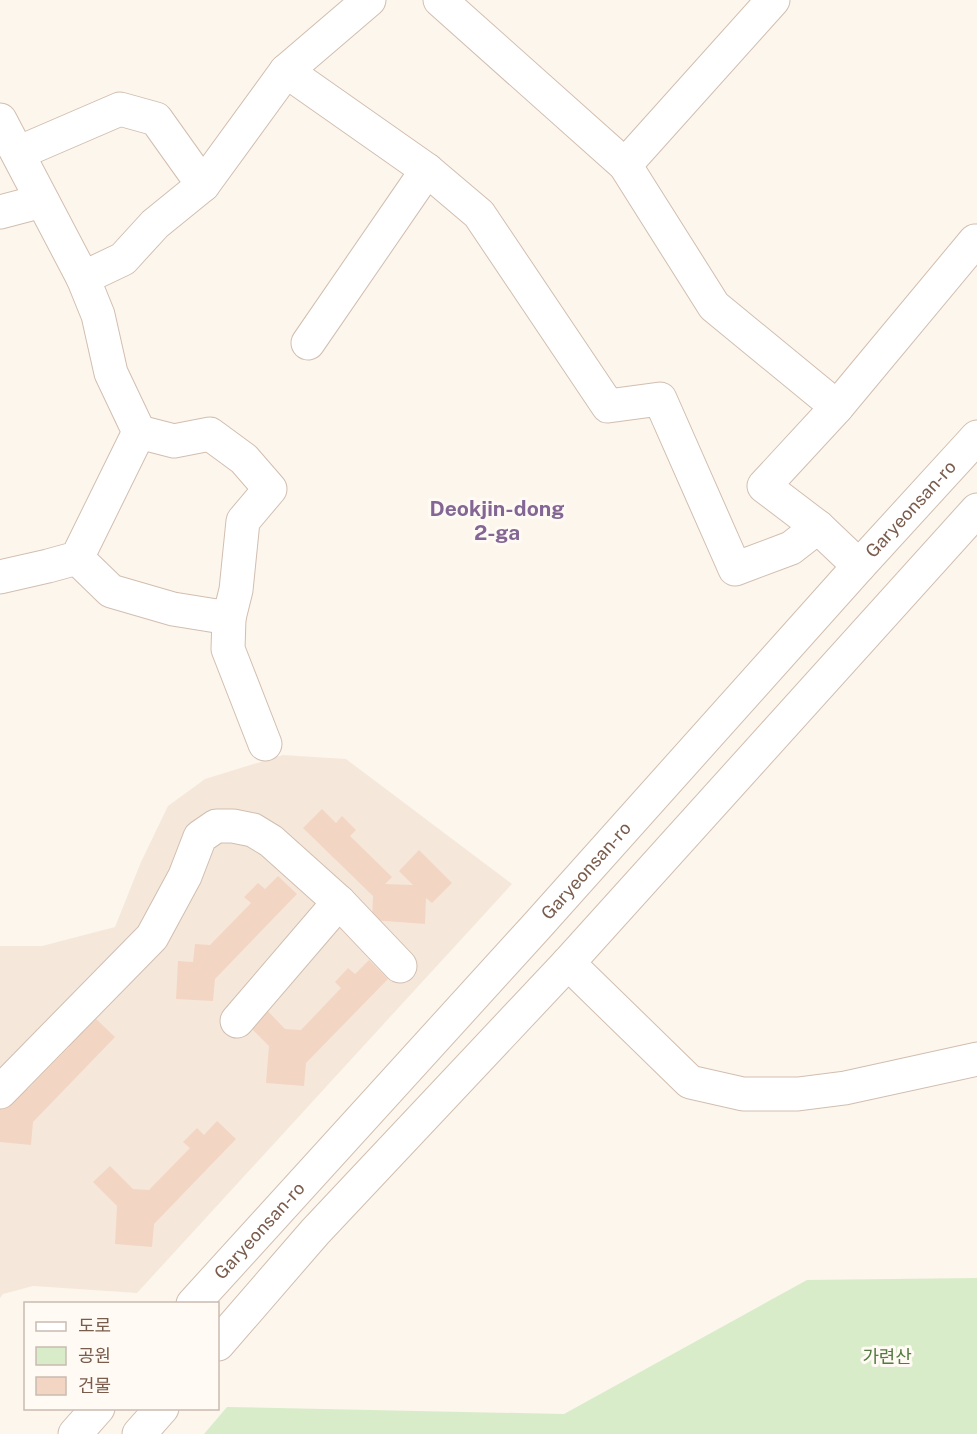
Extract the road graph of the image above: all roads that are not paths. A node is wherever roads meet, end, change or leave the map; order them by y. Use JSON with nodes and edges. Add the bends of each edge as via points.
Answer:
{"nodes":[{"id":1,"x":369,"y":0,"type":"edge"},
{"id":2,"x":440,"y":0,"type":"edge"},
{"id":3,"x":773,"y":0,"type":"edge"},
{"id":4,"x":286,"y":70,"type":"junction"},
{"id":5,"x":0,"y":120,"type":"edge"},
{"id":6,"x":18,"y":153,"type":"junction"},
{"id":7,"x":625,"y":165,"type":"junction"},
{"id":8,"x":426,"y":170,"type":"junction"},
{"id":9,"x":203,"y":185,"type":"junction"},
{"id":10,"x":42,"y":201,"type":"junction"},
{"id":11,"x":0,"y":212,"type":"edge"},
{"id":12,"x":977,"y":243,"type":"edge"},
{"id":13,"x":83,"y":278,"type":"junction"},
{"id":14,"x":308,"y":343,"type":"dead end"},
{"id":15,"x":837,"y":407,"type":"junction"},
{"id":16,"x":139,"y":432,"type":"junction"},
{"id":17,"x":977,"y":437,"type":"edge"},
{"id":18,"x":977,"y":510,"type":"edge"},
{"id":19,"x":818,"y":527,"type":"junction"},
{"id":20,"x":76,"y":558,"type":"junction"},
{"id":21,"x":859,"y":566,"type":"junction"},
{"id":22,"x":0,"y":577,"type":"edge"},
{"id":23,"x":229,"y":618,"type":"junction"},
{"id":24,"x":265,"y":744,"type":"dead end"},
{"id":25,"x":339,"y":902,"type":"junction"},
{"id":26,"x":568,"y":963,"type":"junction"},
{"id":27,"x":400,"y":966,"type":"dead end"},
{"id":28,"x":237,"y":1021,"type":"dead end"},
{"id":29,"x":977,"y":1059,"type":"edge"},
{"id":30,"x":0,"y":1092,"type":"edge"},
{"id":31,"x":195,"y":1302,"type":"edge"},
{"id":32,"x":219,"y":1343,"type":"edge"},
{"id":33,"x":96,"y":1410,"type":"edge"},
{"id":34,"x":160,"y":1410,"type":"edge"},
{"id":35,"x":75,"y":1434,"type":"edge"},
{"id":36,"x":139,"y":1434,"type":"edge"}],
"edges":[{"from":1,"to":4,"type":"street"},
{"from":2,"to":7,"type":"street"},
{"from":3,"to":7,"type":"street"},
{"from":4,"to":8,"type":"street"},
{"from":4,"to":9,"type":"street"},
{"from":5,"to":6,"type":"street"},
{"from":6,"to":9,"type":"street","via":[[120,109],[156,119]]},
{"from":6,"to":10,"type":"street"},
{"from":7,"to":15,"type":"street","via":[[714,306]]},
{"from":8,"to":14,"type":"street"},
{"from":8,"to":19,"type":"street","via":[[479,214],[608,406],[660,399],[735,569],[791,548]]},
{"from":9,"to":13,"type":"street","via":[[155,224],[123,259]]},
{"from":10,"to":11,"type":"street"},
{"from":10,"to":13,"type":"street"},
{"from":12,"to":15,"type":"street"},
{"from":13,"to":16,"type":"street","via":[[98,315],[111,374]]},
{"from":15,"to":19,"type":"street","via":[[764,486]]},
{"from":16,"to":20,"type":"street"},
{"from":16,"to":23,"type":"street","via":[[174,441],[210,434],[244,459],[270,489],[243,521]]},
{"from":17,"to":21,"type":"street","name":"Garyeonsan-ro"},
{"from":18,"to":26,"type":"street"},
{"from":19,"to":21,"type":"street"},
{"from":20,"to":22,"type":"street"},
{"from":20,"to":23,"type":"street","via":[[111,591],[173,609]]},
{"from":21,"to":31,"type":"street","name":"Garyeonsan-ro"},
{"from":23,"to":24,"type":"street","via":[[228,649]]},
{"from":25,"to":27,"type":"street"},
{"from":25,"to":28,"type":"street"},
{"from":25,"to":30,"type":"street","via":[[271,841],[253,830],[216,826],[200,837],[185,876],[152,936]]},
{"from":26,"to":29,"type":"street","via":[[690,1082],[743,1094],[798,1094],[845,1088]]},
{"from":26,"to":32,"type":"street","via":[[315,1232]]},
{"from":33,"to":35,"type":"street"},
{"from":34,"to":36,"type":"street"}]}
